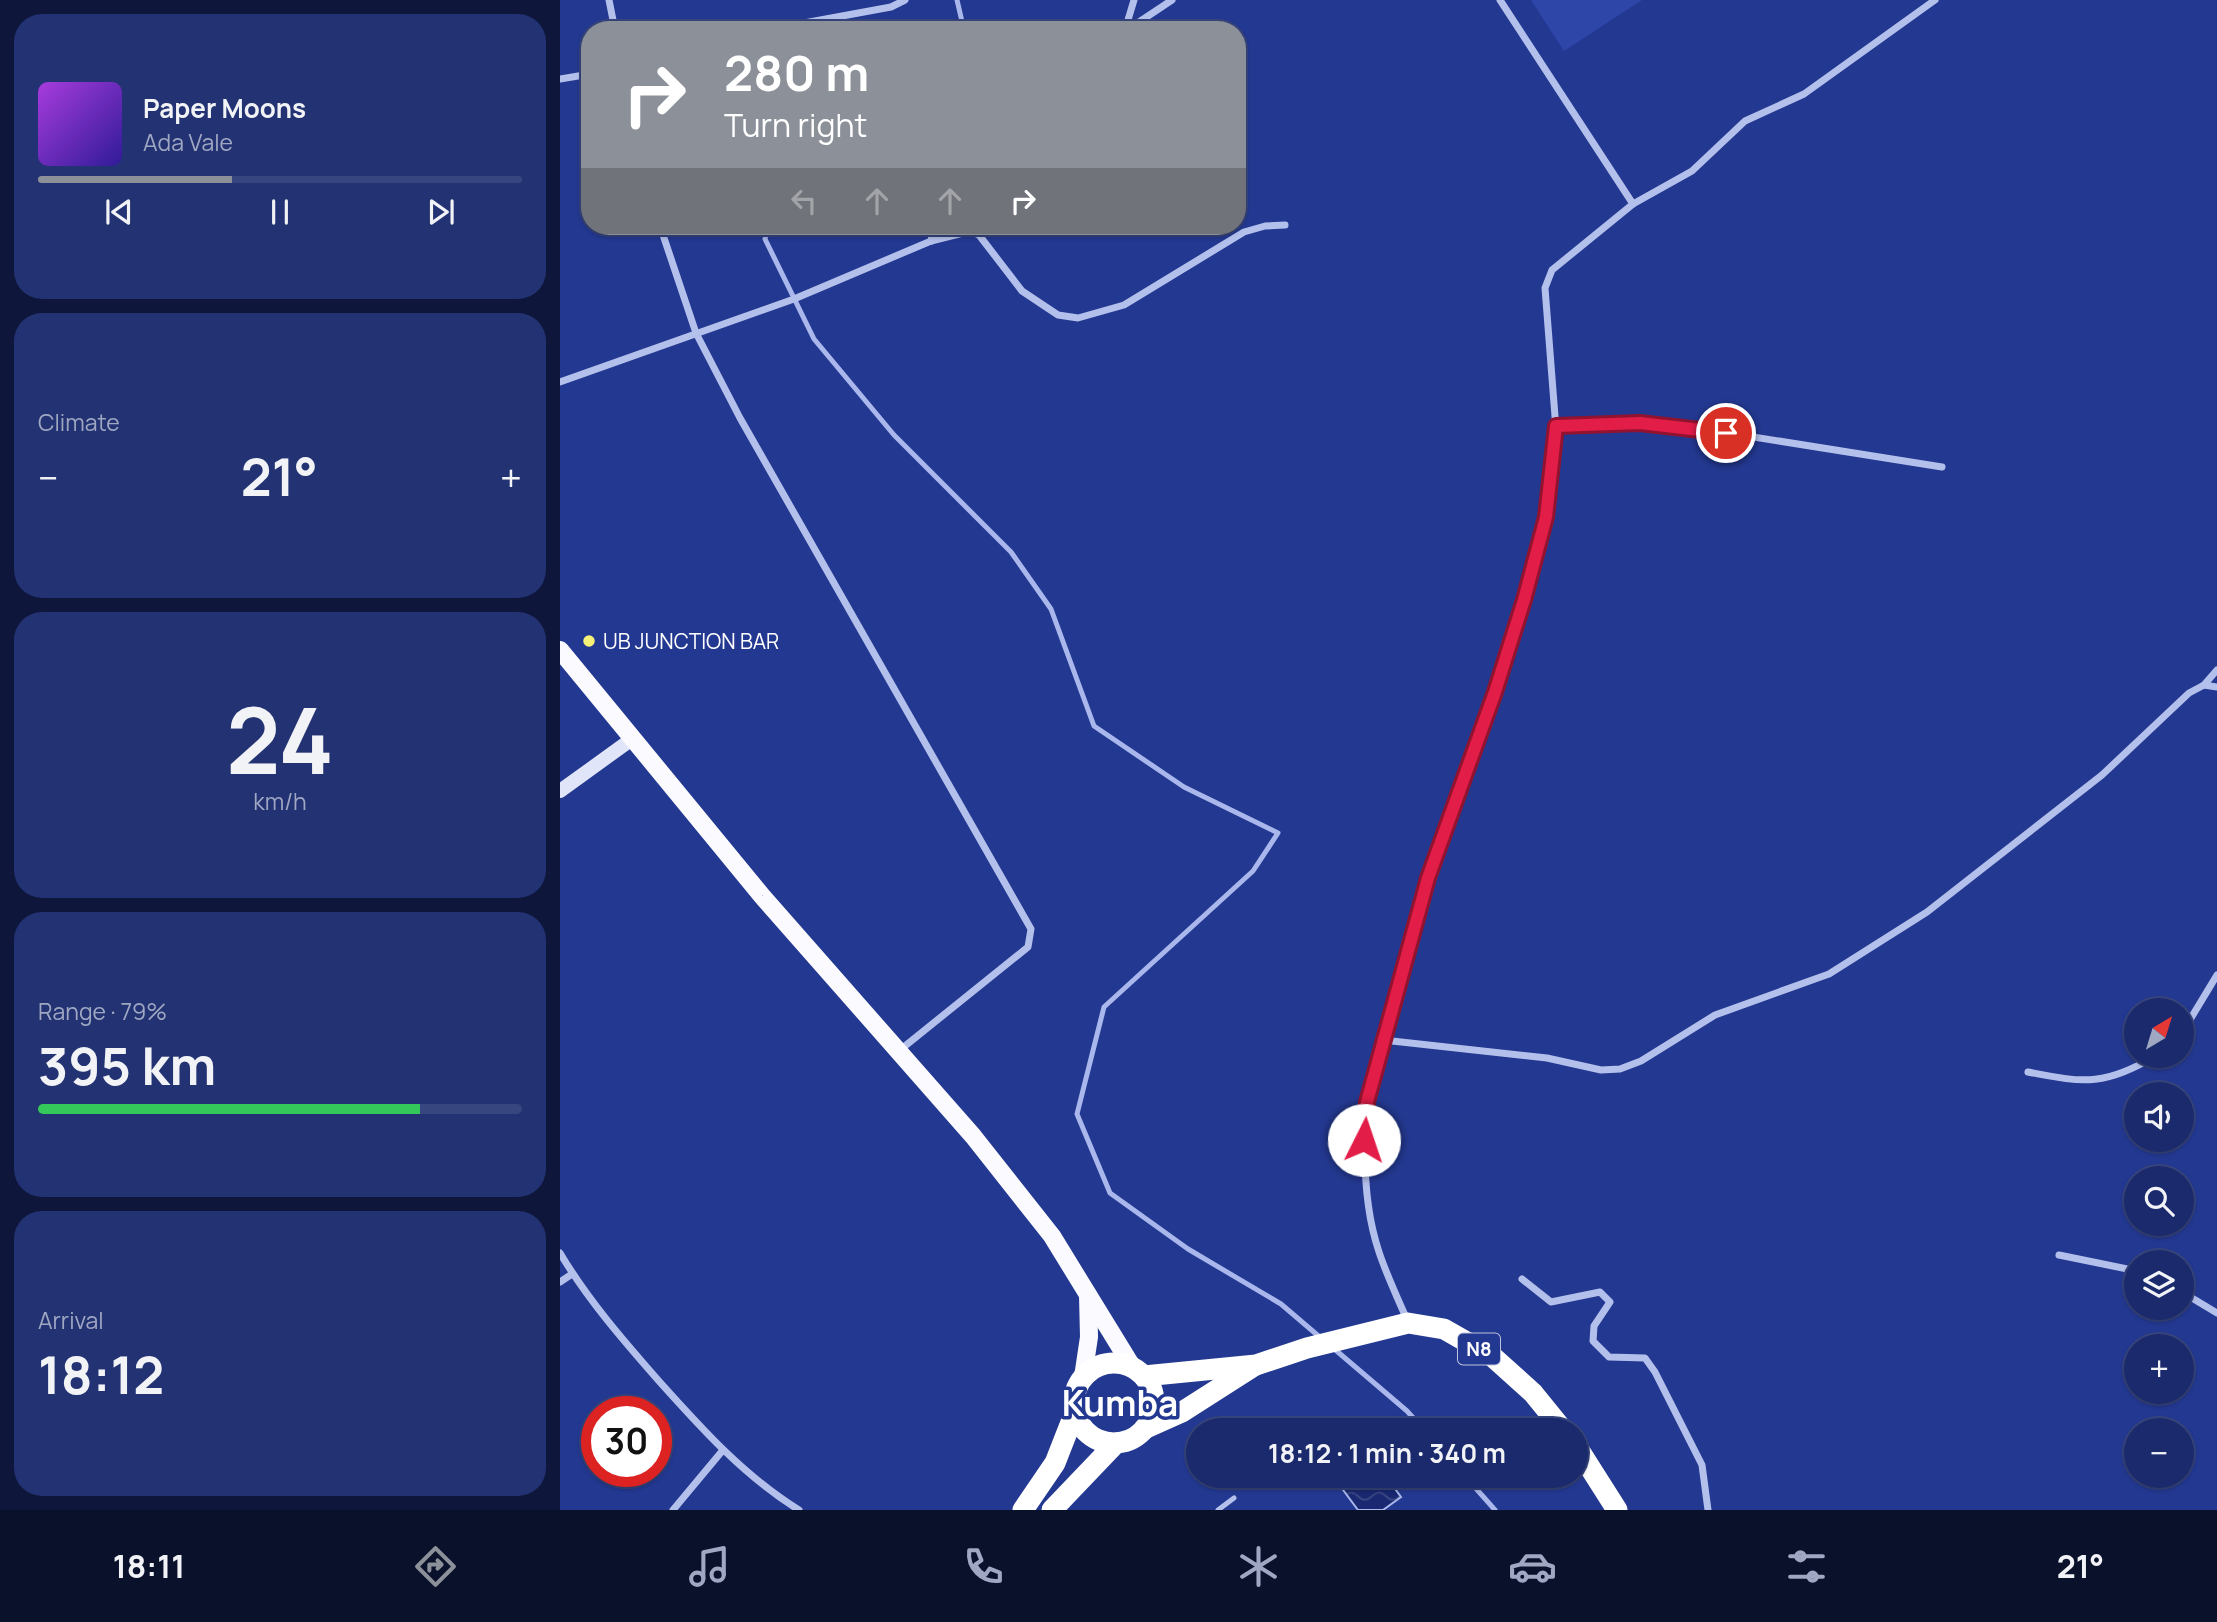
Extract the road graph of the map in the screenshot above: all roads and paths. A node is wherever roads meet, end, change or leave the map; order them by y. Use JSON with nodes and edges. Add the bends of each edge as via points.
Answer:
{"nodes":[{"id":1,"x":609,"y":0,"type":"edge"},
{"id":2,"x":905,"y":0,"type":"edge"},
{"id":3,"x":1134,"y":0,"type":"edge"},
{"id":4,"x":1172,"y":0,"type":"edge"},
{"id":5,"x":1500,"y":0,"type":"edge"},
{"id":6,"x":1935,"y":0,"type":"edge"},
{"id":7,"x":613,"y":21,"type":"edge"},
{"id":8,"x":815,"y":21,"type":"edge"},
{"id":9,"x":1128,"y":21,"type":"edge"},
{"id":10,"x":1140,"y":21,"type":"edge"},
{"id":11,"x":581,"y":76,"type":"edge"},
{"id":12,"x":560,"y":79,"type":"edge"},
{"id":13,"x":1633,"y":204,"type":"junction"},
{"id":14,"x":1285,"y":225,"type":"dead end"},
{"id":15,"x":1246,"y":231,"type":"edge"},
{"id":16,"x":663,"y":235,"type":"edge"},
{"id":17,"x":932,"y":235,"type":"edge"},
{"id":18,"x":958,"y":235,"type":"edge"},
{"id":19,"x":977,"y":235,"type":"edge"},
{"id":20,"x":1239,"y":235,"type":"edge"},
{"id":21,"x":931,"y":240,"type":"junction"},
{"id":22,"x":696,"y":333,"type":"junction"},
{"id":23,"x":560,"y":383,"type":"edge"},
{"id":24,"x":1556,"y":426,"type":"junction"},
{"id":25,"x":1942,"y":467,"type":"dead end"},
{"id":26,"x":560,"y":650,"type":"edge"},
{"id":27,"x":2217,"y":670,"type":"edge"},
{"id":28,"x":2204,"y":685,"type":"junction"},
{"id":29,"x":2217,"y":687,"type":"edge"},
{"id":30,"x":632,"y":739,"type":"junction"},
{"id":31,"x":560,"y":790,"type":"edge"},
{"id":32,"x":2217,"y":975,"type":"edge"},
{"id":33,"x":2194,"y":1013,"type":"edge"},
{"id":34,"x":1383,"y":1040,"type":"junction"},
{"id":35,"x":898,"y":1051,"type":"junction"},
{"id":36,"x":2135,"y":1068,"type":"edge"},
{"id":37,"x":2028,"y":1072,"type":"dead end"},
{"id":38,"x":560,"y":1253,"type":"edge"},
{"id":39,"x":2059,"y":1255,"type":"dead end"},
{"id":40,"x":2124,"y":1268,"type":"edge"},
{"id":41,"x":572,"y":1274,"type":"junction"},
{"id":42,"x":1522,"y":1279,"type":"dead end"},
{"id":43,"x":560,"y":1282,"type":"edge"},
{"id":44,"x":1088,"y":1291,"type":"junction"},
{"id":45,"x":2194,"y":1299,"type":"edge"},
{"id":46,"x":2217,"y":1313,"type":"edge"},
{"id":47,"x":1408,"y":1322,"type":"junction"},
{"id":48,"x":1256,"y":1365,"type":"junction"},
{"id":49,"x":1138,"y":1372,"type":"junction"},
{"id":50,"x":1083,"y":1377,"type":"junction"},
{"id":51,"x":1075,"y":1412,"type":"junction"},
{"id":52,"x":1553,"y":1418,"type":"edge"},
{"id":53,"x":1144,"y":1429,"type":"junction"},
{"id":54,"x":1116,"y":1443,"type":"junction"},
{"id":55,"x":723,"y":1450,"type":"junction"},
{"id":56,"x":1588,"y":1464,"type":"edge"},
{"id":57,"x":1234,"y":1499,"type":"dead end"},
{"id":58,"x":673,"y":1510,"type":"edge"},
{"id":59,"x":799,"y":1510,"type":"edge"},
{"id":60,"x":1023,"y":1510,"type":"edge"},
{"id":61,"x":1052,"y":1510,"type":"edge"},
{"id":62,"x":1218,"y":1510,"type":"edge"},
{"id":63,"x":1617,"y":1510,"type":"edge"},
{"id":64,"x":1708,"y":1510,"type":"edge"}],
"edges":[{"from":1,"to":7,"type":"street"},
{"from":2,"to":8,"type":"street","via":[[891,7]]},
{"from":3,"to":9,"type":"street"},
{"from":4,"to":10,"type":"street"},
{"from":5,"to":13,"type":"street"},
{"from":6,"to":13,"type":"street","via":[[1804,94],[1745,121],[1692,171]]},
{"from":11,"to":12,"type":"street"},
{"from":13,"to":24,"type":"street","via":[[1548,278],[1545,288]]},
{"from":14,"to":15,"type":"street"},
{"from":16,"to":22,"type":"street"},
{"from":17,"to":21,"type":"street"},
{"from":18,"to":21,"type":"street"},
{"from":19,"to":20,"type":"street","via":[[1022,291],[1058,315],[1077,318],[1124,305]]},
{"from":21,"to":22,"type":"street","via":[[817,290]]},
{"from":22,"to":23,"type":"street"},
{"from":22,"to":35,"type":"street","via":[[753,442],[1031,929],[1028,947]]},
{"from":24,"to":25,"type":"street","via":[[1672,424]]},
{"from":24,"to":34,"type":"street","via":[[1546,517],[1524,600],[1428,878]]},
{"from":26,"to":30,"type":"main road"},
{"from":27,"to":28,"type":"street"},
{"from":28,"to":29,"type":"street"},
{"from":28,"to":34,"type":"street","via":[[2189,693],[2084,789],[1927,912],[1829,974],[1715,1015],[1642,1061],[1601,1070],[1547,1058]]},
{"from":30,"to":31,"type":"street"},
{"from":30,"to":35,"type":"main road"},
{"from":32,"to":33,"type":"street"},
{"from":34,"to":47,"type":"street","via":[[1367,1102],[1367,1193],[1378,1250]]},
{"from":35,"to":44,"type":"main road","via":[[973,1136],[1052,1236]]},
{"from":36,"to":37,"type":"street","via":[[2094,1080]]},
{"from":38,"to":41,"type":"street"},
{"from":39,"to":40,"type":"street"},
{"from":41,"to":43,"type":"street"},
{"from":41,"to":55,"type":"street","via":[[612,1328]]},
{"from":42,"to":64,"type":"street","via":[[1551,1302],[1600,1292],[1610,1302],[1594,1326],[1593,1341],[1609,1357],[1645,1358],[1656,1372],[1702,1465]]},
{"from":44,"to":49,"type":"main road"},
{"from":44,"to":50,"type":"main road","via":[[1089,1337]]},
{"from":45,"to":46,"type":"street"},
{"from":47,"to":48,"type":"highway","number":"N8"},
{"from":47,"to":52,"type":"highway","number":"N8","via":[[1444,1329],[1493,1357]]},
{"from":48,"to":49,"type":"highway","number":"N8"},
{"from":48,"to":53,"type":"highway","number":"N8","via":[[1182,1412]]},
{"from":49,"to":50,"type":"highway","via":[[1106,1364]]},
{"from":49,"to":53,"type":"highway","via":[[1151,1389],[1154,1403]]},
{"from":50,"to":51,"type":"highway","via":[[1077,1387]]},
{"from":51,"to":54,"type":"highway","via":[[1090,1435]]},
{"from":51,"to":60,"type":"highway","via":[[1055,1463]]},
{"from":53,"to":54,"type":"highway","via":[[1137,1437]]},
{"from":54,"to":61,"type":"highway"},
{"from":55,"to":58,"type":"street"},
{"from":55,"to":59,"type":"street"},
{"from":56,"to":63,"type":"highway"},
{"from":57,"to":62,"type":"lane"}]}
